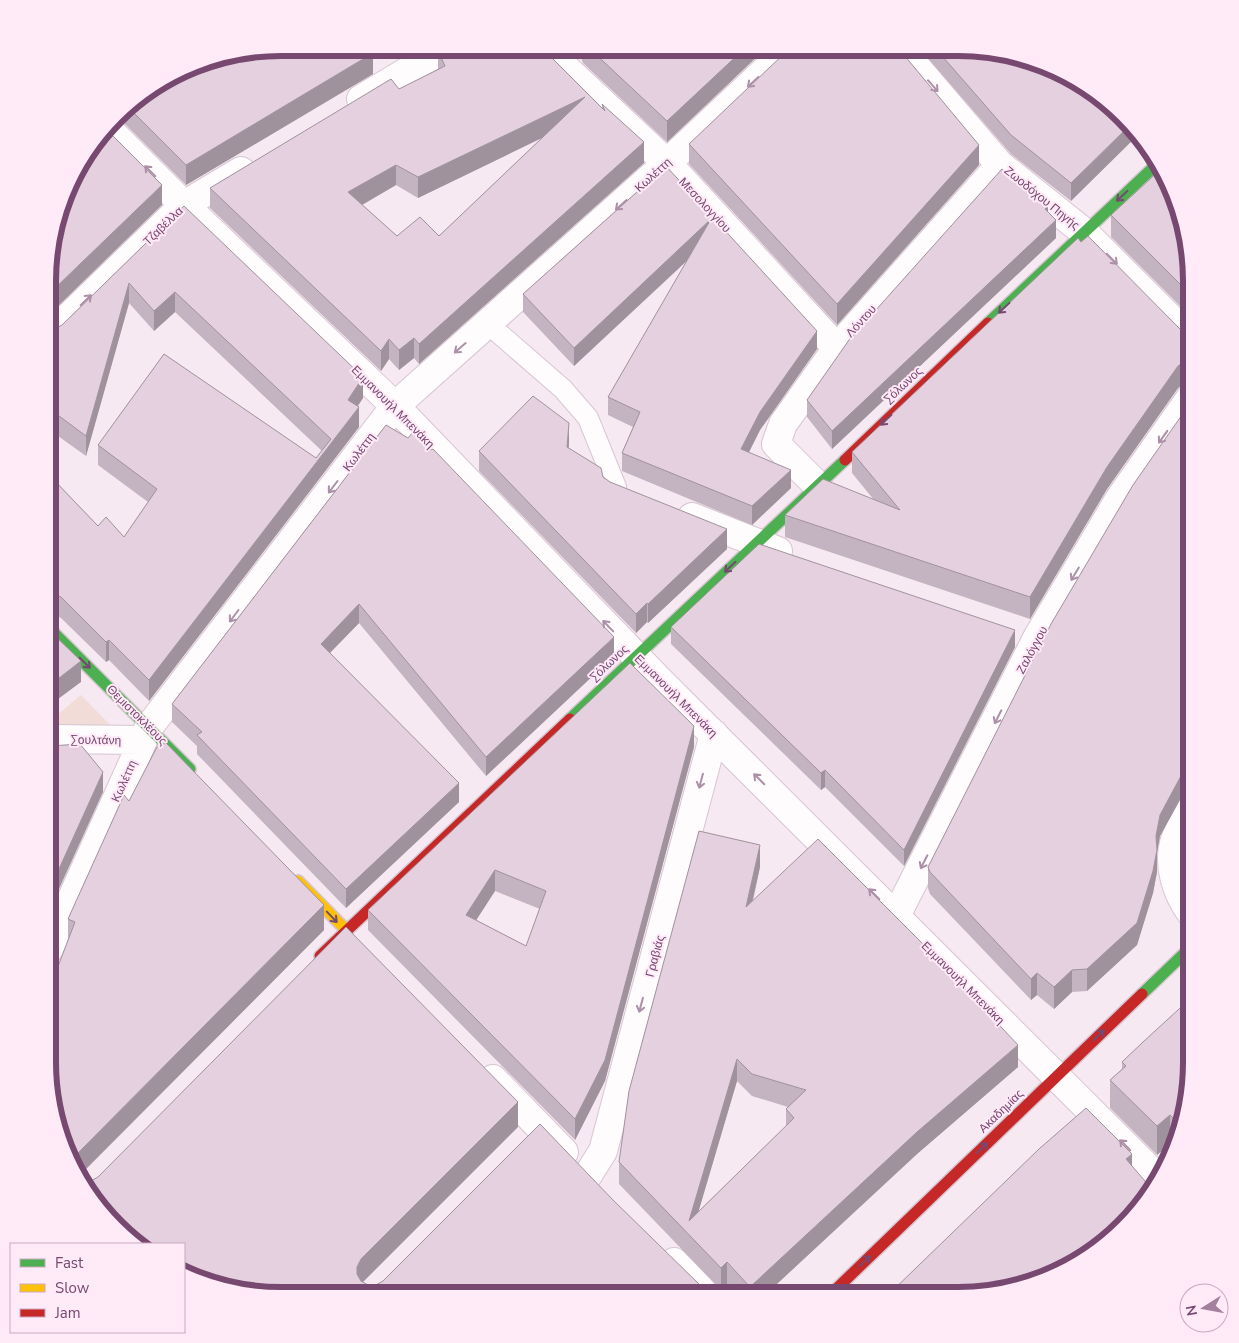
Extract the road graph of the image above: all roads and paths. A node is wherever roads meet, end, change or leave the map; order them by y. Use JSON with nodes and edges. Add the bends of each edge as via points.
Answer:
{"nodes":[{"id":1,"x":433,"y":56,"type":"edge"},
{"id":2,"x":553,"y":56,"type":"edge"},
{"id":3,"x":781,"y":56,"type":"edge"},
{"id":4,"x":907,"y":56,"type":"edge"},
{"id":5,"x":336,"y":114,"type":"edge"},
{"id":6,"x":112,"y":133,"type":"edge"},
{"id":7,"x":260,"y":160,"type":"edge"},
{"id":8,"x":667,"y":163,"type":"junction"},
{"id":9,"x":1000,"y":165,"type":"junction"},
{"id":10,"x":1152,"y":168,"type":"edge"},
{"id":11,"x":184,"y":205,"type":"junction"},
{"id":12,"x":1084,"y":232,"type":"junction"},
{"id":13,"x":488,"y":324,"type":"junction"},
{"id":14,"x":56,"y":330,"type":"edge"},
{"id":15,"x":1183,"y":331,"type":"edge"},
{"id":16,"x":837,"y":348,"type":"junction"},
{"id":17,"x":395,"y":406,"type":"junction"},
{"id":18,"x":1183,"y":409,"type":"edge"},
{"id":19,"x":816,"y":485,"type":"junction"},
{"id":20,"x":616,"y":487,"type":"joint"},
{"id":21,"x":642,"y":497,"type":"edge"},
{"id":22,"x":669,"y":508,"type":"edge"},
{"id":23,"x":756,"y":543,"type":"junction"},
{"id":24,"x":802,"y":559,"type":"edge"},
{"id":25,"x":1009,"y":628,"type":"edge"},
{"id":26,"x":56,"y":636,"type":"edge"},
{"id":27,"x":1038,"y":638,"type":"junction"},
{"id":28,"x":636,"y":656,"type":"junction"},
{"id":29,"x":146,"y":734,"type":"junction"},
{"id":30,"x":714,"y":734,"type":"junction"},
{"id":31,"x":56,"y":739,"type":"edge"},
{"id":32,"x":198,"y":777,"type":"edge"},
{"id":33,"x":1183,"y":824,"type":"edge"},
{"id":34,"x":288,"y":871,"type":"edge"},
{"id":35,"x":1183,"y":903,"type":"edge"},
{"id":36,"x":896,"y":916,"type":"junction"},
{"id":37,"x":346,"y":930,"type":"junction"},
{"id":38,"x":56,"y":933,"type":"edge"},
{"id":39,"x":367,"y":952,"type":"edge"},
{"id":40,"x":1183,"y":955,"type":"edge"},
{"id":41,"x":311,"y":966,"type":"edge"},
{"id":42,"x":478,"y":1064,"type":"edge"},
{"id":43,"x":1057,"y":1076,"type":"junction"},
{"id":44,"x":540,"y":1127,"type":"junction"},
{"id":45,"x":519,"y":1147,"type":"edge"},
{"id":46,"x":1154,"y":1173,"type":"edge"},
{"id":47,"x":588,"y":1175,"type":"junction"},
{"id":48,"x":608,"y":1196,"type":"edge"},
{"id":49,"x":657,"y":1246,"type":"edge"},
{"id":50,"x":698,"y":1287,"type":"edge"},
{"id":51,"x":838,"y":1287,"type":"edge"}],
"edges":[{"from":1,"to":5,"type":"street"},
{"from":2,"to":8,"type":"street","name":"Μεσολογγίου"},
{"from":3,"to":8,"type":"street","name":"Κωλέττη","one_way":true},
{"from":4,"to":9,"type":"street","name":"Ζωοδόχου Πηγής","one_way":true},
{"from":11,"to":6,"type":"street","name":"Εμμανουήλ Μπενάκη","one_way":true},
{"from":7,"to":11,"type":"street","name":"Τζαβέλλα"},
{"from":8,"to":13,"type":"street","name":"Κωλέττη","one_way":true},
{"from":8,"to":16,"type":"street","name":"Μεσολογγίου"},
{"from":9,"to":12,"type":"street","name":"Ζωοδόχου Πηγής"},
{"from":9,"to":16,"type":"street","name":"Λόντου"},
{"from":10,"to":12,"type":"main road","name":"Σόλωνος","one_way":true},
{"from":14,"to":11,"type":"street","name":"Τζαβέλλα","one_way":true},
{"from":11,"to":17,"type":"street","name":"Εμμανουήλ Μπενάκη"},
{"from":12,"to":15,"type":"street","name":"Ζωοδόχου Πηγής","one_way":true},
{"from":12,"to":19,"type":"main road","name":"Σόλωνος","one_way":true},
{"from":13,"to":17,"type":"street","name":"Κωλέττη","one_way":true},
{"from":13,"to":20,"type":"lane","via":[[562,389],[588,418]]},
{"from":16,"to":19,"type":"street","name":"Λόντου","via":[[783,424],[776,444]]},
{"from":28,"to":17,"type":"street","name":"Εμμανουήλ Μπενάκη","one_way":true},
{"from":17,"to":29,"type":"street","name":"Κωλέττη","one_way":true},
{"from":18,"to":27,"type":"street","name":"Ζαλόγγου","one_way":true,"via":[[1120,498]]},
{"from":19,"to":23,"type":"main road","name":"Σόλωνος"},
{"from":20,"to":21,"type":"street"},
{"from":22,"to":23,"type":"street"},
{"from":23,"to":24,"type":"street"},
{"from":23,"to":28,"type":"main road","name":"Σόλωνος","one_way":true},
{"from":25,"to":27,"type":"street"},
{"from":26,"to":29,"type":"main road","name":"Θεμιστοκλέους","one_way":true},
{"from":27,"to":36,"type":"street","name":"Ζαλόγγου","one_way":true},
{"from":28,"to":30,"type":"street","name":"Εμμανουήλ Μπενάκη"},
{"from":28,"to":37,"type":"main road","name":"Σόλωνος"},
{"from":29,"to":31,"type":"street","name":"Σουλτάνη"},
{"from":29,"to":32,"type":"main road","name":"Θεμιστοκλέους"},
{"from":29,"to":38,"type":"street","name":"Κωλέττη"},
{"from":36,"to":30,"type":"street","name":"Εμμανουήλ Μπενάκη","one_way":true},
{"from":30,"to":47,"type":"street","name":"Γραβιάς","one_way":true,"via":[[603,1151]]},
{"from":33,"to":35,"type":"street","via":[[1175,841],[1172,870]]},
{"from":34,"to":37,"type":"main road","one_way":true},
{"from":36,"to":43,"type":"street","name":"Εμμανουήλ Μπενάκη"},
{"from":37,"to":39,"type":"street"},
{"from":37,"to":41,"type":"main road","name":"Σόλωνος"},
{"from":43,"to":40,"type":"main road","name":"Ακαδημίας","one_way":true},
{"from":42,"to":44,"type":"street"},
{"from":46,"to":43,"type":"street","name":"Εμμανουήλ Μπενάκη","one_way":true},
{"from":51,"to":43,"type":"main road","name":"Ακαδημίας","one_way":true},
{"from":44,"to":45,"type":"street"},
{"from":44,"to":47,"type":"street"},
{"from":47,"to":48,"type":"street"},
{"from":49,"to":50,"type":"street"}]}
